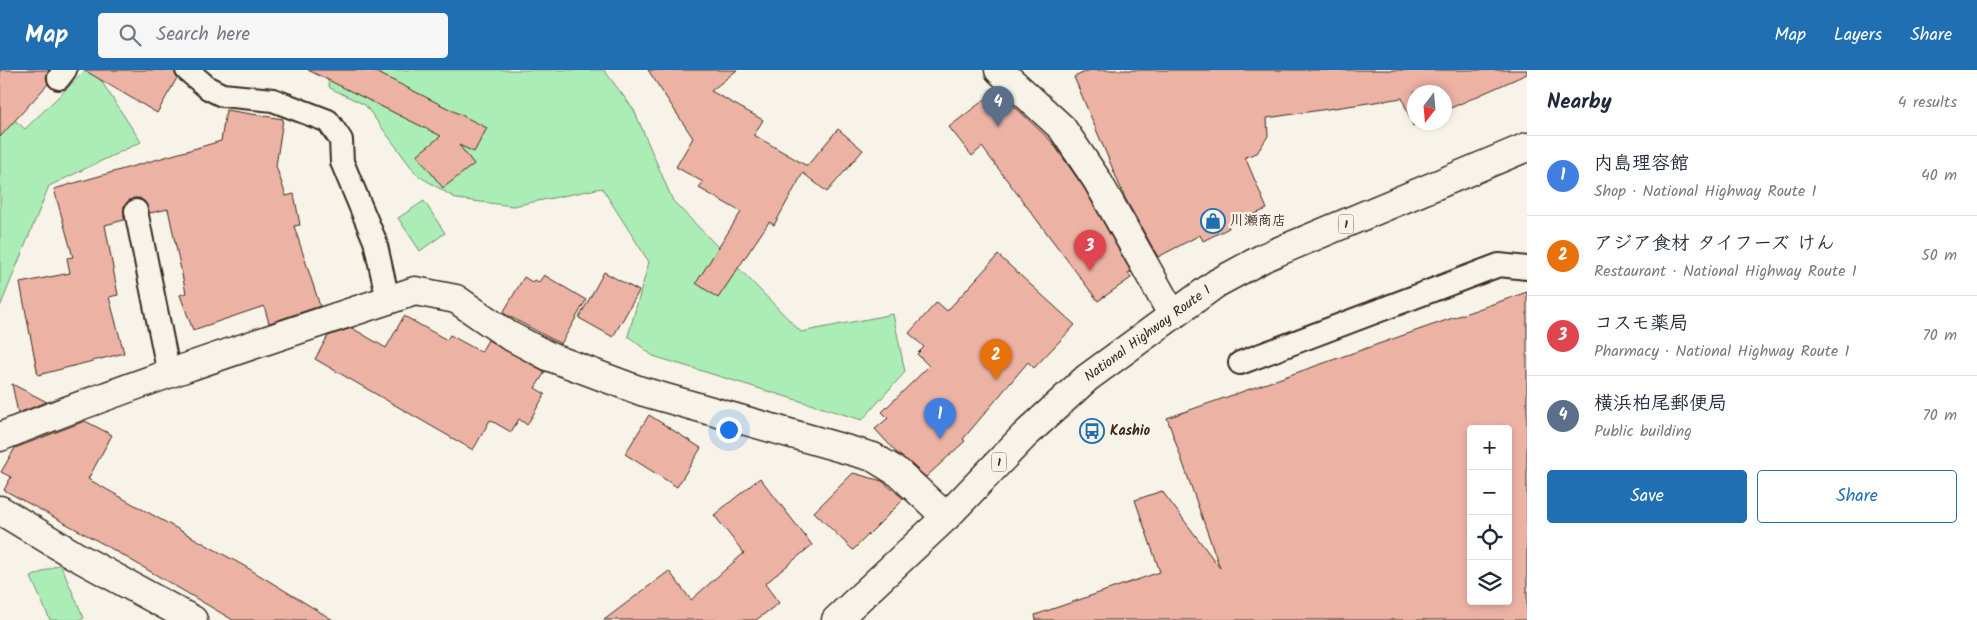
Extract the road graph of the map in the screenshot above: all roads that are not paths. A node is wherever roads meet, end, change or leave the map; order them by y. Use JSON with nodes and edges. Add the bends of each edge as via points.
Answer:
{"nodes":[{"id":1,"x":187,"y":70,"type":"edge"},
{"id":2,"x":999,"y":70,"type":"edge"},
{"id":3,"x":1527,"y":146,"type":"edge"},
{"id":4,"x":136,"y":211,"type":"dead end"},
{"id":5,"x":1527,"y":268,"type":"edge"},
{"id":6,"x":388,"y":300,"type":"junction"},
{"id":7,"x":1172,"y":314,"type":"junction"},
{"id":8,"x":1240,"y":363,"type":"dead end"},
{"id":9,"x":168,"y":374,"type":"junction"},
{"id":10,"x":0,"y":437,"type":"edge"},
{"id":11,"x":0,"y":510,"type":"edge"},
{"id":12,"x":946,"y":517,"type":"junction"},
{"id":13,"x":193,"y":620,"type":"edge"},
{"id":14,"x":836,"y":620,"type":"edge"}],
"edges":[{"from":1,"to":6,"type":"lane","via":[[222,95],[274,100],[328,121],[340,140],[342,162],[375,241]]},
{"from":2,"to":7,"type":"main road","via":[[1062,128],[1097,180]]},
{"from":3,"to":7,"type":"main road","name":"National Highway Route 1","number":"1","via":[[1264,257]]},
{"from":4,"to":9,"type":"lane"},
{"from":5,"to":8,"type":"lane","via":[[1499,265]]},
{"from":6,"to":9,"type":"main road"},
{"from":6,"to":12,"type":"main road","via":[[415,291],[456,299],[508,335],[559,360],[641,391],[873,457],[899,473]]},
{"from":7,"to":12,"type":"main road","name":"National Highway Route 1","number":"1","via":[[1087,378],[1024,436]]},
{"from":9,"to":10,"type":"main road"},
{"from":11,"to":13,"type":"main road"},
{"from":12,"to":14,"type":"main road","name":"National Highway Route 1","number":"1"}]}
